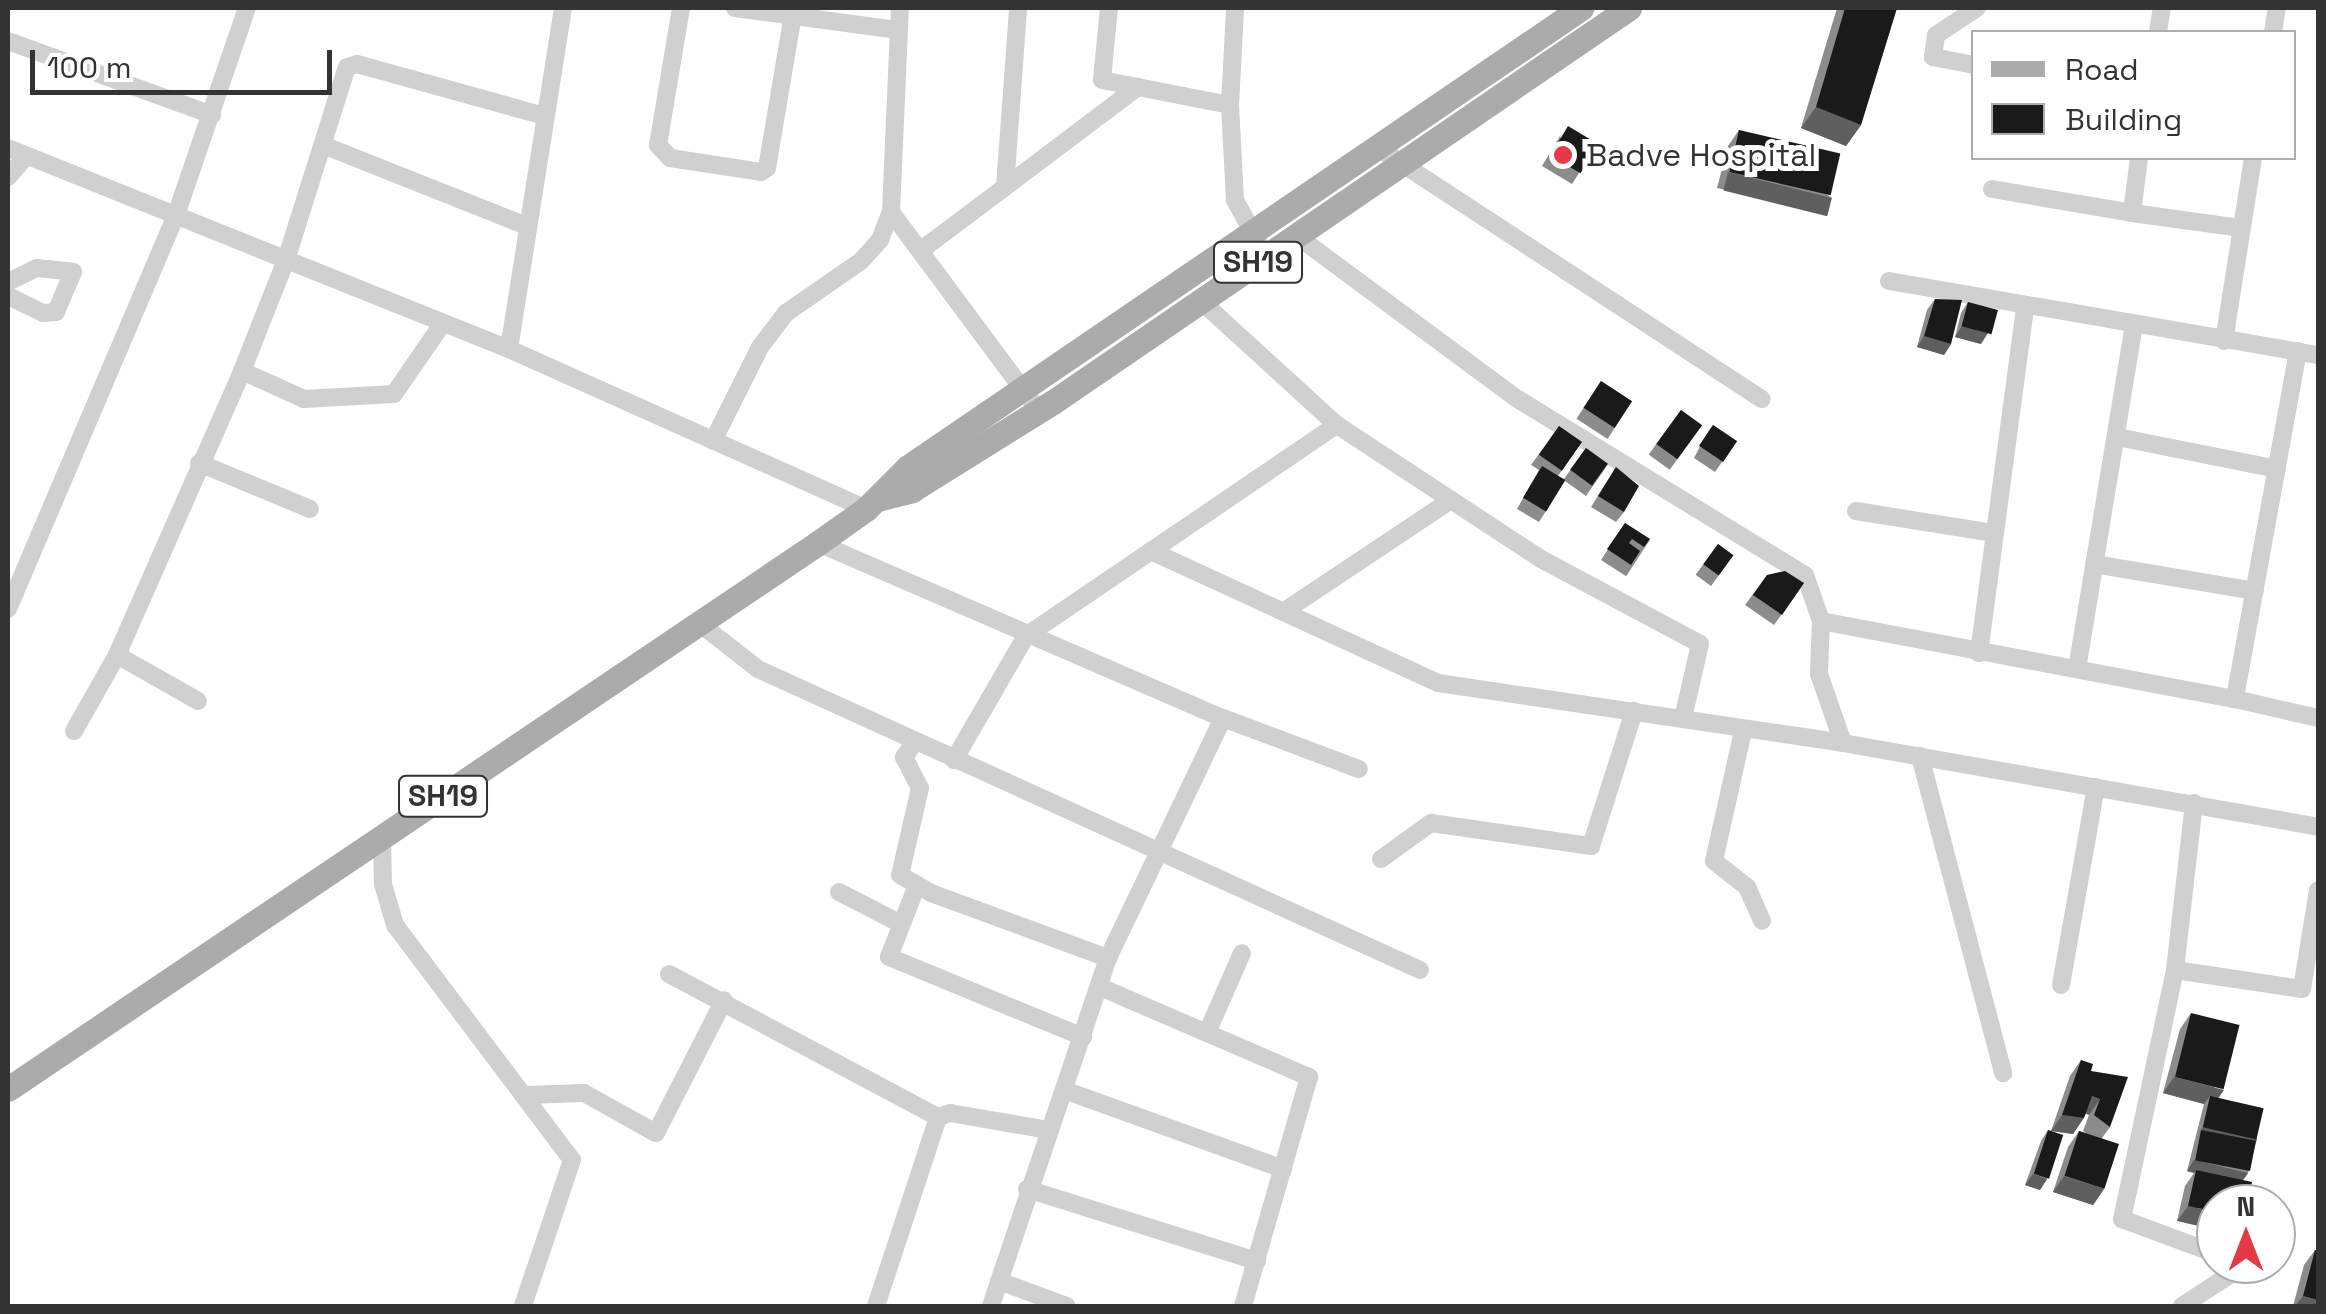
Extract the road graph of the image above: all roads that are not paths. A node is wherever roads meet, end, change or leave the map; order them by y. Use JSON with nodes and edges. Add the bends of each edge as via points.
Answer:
{"nodes":[{"id":1,"x":562,"y":8,"type":"edge"},
{"id":2,"x":681,"y":8,"type":"edge"},
{"id":3,"x":735,"y":8,"type":"edge"},
{"id":4,"x":900,"y":8,"type":"edge"},
{"id":5,"x":1018,"y":8,"type":"edge"},
{"id":6,"x":1108,"y":8,"type":"edge"},
{"id":7,"x":1235,"y":8,"type":"edge"},
{"id":8,"x":1581,"y":8,"type":"edge"},
{"id":9,"x":1629,"y":8,"type":"edge"},
{"id":10,"x":1977,"y":8,"type":"edge"},
{"id":11,"x":240,"y":10,"type":"edge"},
{"id":12,"x":794,"y":16,"type":"junction"},
{"id":13,"x":898,"y":30,"type":"junction"},
{"id":14,"x":8,"y":41,"type":"edge"},
{"id":15,"x":1971,"y":64,"type":"edge"},
{"id":16,"x":1138,"y":87,"type":"junction"},
{"id":17,"x":1230,"y":105,"type":"junction"},
{"id":18,"x":212,"y":116,"type":"junction"},
{"id":19,"x":544,"y":116,"type":"junction"},
{"id":20,"x":323,"y":145,"type":"junction"},
{"id":21,"x":1375,"y":146,"type":"junction"},
{"id":22,"x":8,"y":148,"type":"edge"},
{"id":23,"x":26,"y":156,"type":"junction"},
{"id":24,"x":2139,"y":160,"type":"edge"},
{"id":25,"x":2254,"y":160,"type":"edge"},
{"id":26,"x":1402,"y":164,"type":"junction"},
{"id":27,"x":8,"y":176,"type":"edge"},
{"id":28,"x":1005,"y":187,"type":"junction"},
{"id":29,"x":1992,"y":189,"type":"dead end"},
{"id":30,"x":891,"y":212,"type":"junction"},
{"id":31,"x":2132,"y":214,"type":"junction"},
{"id":32,"x":176,"y":216,"type":"junction"},
{"id":33,"x":527,"y":226,"type":"junction"},
{"id":34,"x":2242,"y":228,"type":"junction"},
{"id":35,"x":1251,"y":235,"type":"junction"},
{"id":36,"x":1296,"y":236,"type":"junction"},
{"id":37,"x":920,"y":252,"type":"junction"},
{"id":38,"x":1266,"y":257,"type":"junction"},
{"id":39,"x":286,"y":260,"type":"junction"},
{"id":40,"x":1889,"y":281,"type":"dead end"},
{"id":41,"x":8,"y":282,"type":"edge"},
{"id":42,"x":8,"y":296,"type":"edge"},
{"id":43,"x":1201,"y":301,"type":"junction"},
{"id":44,"x":2026,"y":308,"type":"junction"},
{"id":45,"x":443,"y":322,"type":"junction"},
{"id":46,"x":2134,"y":324,"type":"junction"},
{"id":47,"x":2224,"y":341,"type":"junction"},
{"id":48,"x":508,"y":349,"type":"junction"},
{"id":49,"x":2298,"y":352,"type":"junction"},
{"id":50,"x":2318,"y":355,"type":"edge"},
{"id":51,"x":242,"y":371,"type":"junction"},
{"id":52,"x":1760,"y":399,"type":"dead end"},
{"id":53,"x":1032,"y":401,"type":"junction"},
{"id":54,"x":1337,"y":424,"type":"junction"},
{"id":55,"x":2117,"y":437,"type":"junction"},
{"id":56,"x":713,"y":441,"type":"junction"},
{"id":57,"x":198,"y":464,"type":"junction"},
{"id":58,"x":2277,"y":469,"type":"junction"},
{"id":59,"x":1451,"y":500,"type":"junction"},
{"id":60,"x":872,"y":504,"type":"junction"},
{"id":61,"x":310,"y":510,"type":"dead end"},
{"id":62,"x":1856,"y":511,"type":"dead end"},
{"id":63,"x":1994,"y":532,"type":"junction"},
{"id":64,"x":818,"y":543,"type":"junction"},
{"id":65,"x":1150,"y":552,"type":"junction"},
{"id":66,"x":2094,"y":564,"type":"junction"},
{"id":67,"x":2255,"y":591,"type":"junction"},
{"id":68,"x":8,"y":609,"type":"edge"},
{"id":69,"x":1283,"y":612,"type":"junction"},
{"id":70,"x":1820,"y":620,"type":"junction"},
{"id":71,"x":699,"y":623,"type":"junction"},
{"id":72,"x":1026,"y":636,"type":"junction"},
{"id":73,"x":1979,"y":653,"type":"junction"},
{"id":74,"x":117,"y":656,"type":"junction"},
{"id":75,"x":2077,"y":669,"type":"junction"},
{"id":76,"x":2235,"y":699,"type":"junction"},
{"id":77,"x":198,"y":701,"type":"dead end"},
{"id":78,"x":1634,"y":712,"type":"junction"},
{"id":79,"x":1222,"y":718,"type":"junction"},
{"id":80,"x":1683,"y":718,"type":"junction"},
{"id":81,"x":2318,"y":718,"type":"edge"},
{"id":82,"x":74,"y":730,"type":"dead end"},
{"id":83,"x":1742,"y":730,"type":"junction"},
{"id":84,"x":916,"y":742,"type":"junction"},
{"id":85,"x":1843,"y":743,"type":"junction"},
{"id":86,"x":1920,"y":756,"type":"junction"},
{"id":87,"x":954,"y":760,"type":"junction"},
{"id":88,"x":1359,"y":769,"type":"dead end"},
{"id":89,"x":2096,"y":786,"type":"junction"},
{"id":90,"x":2194,"y":803,"type":"junction"},
{"id":91,"x":2318,"y":827,"type":"edge"},
{"id":92,"x":382,"y":837,"type":"junction"},
{"id":93,"x":1158,"y":850,"type":"junction"},
{"id":94,"x":1381,"y":859,"type":"dead end"},
{"id":95,"x":917,"y":884,"type":"junction"},
{"id":96,"x":2318,"y":890,"type":"edge"},
{"id":97,"x":838,"y":892,"type":"dead end"},
{"id":98,"x":898,"y":922,"type":"junction"},
{"id":99,"x":1762,"y":922,"type":"dead end"},
{"id":100,"x":1242,"y":953,"type":"dead end"},
{"id":101,"x":1108,"y":958,"type":"junction"},
{"id":102,"x":1420,"y":970,"type":"dead end"},
{"id":103,"x":2175,"y":970,"type":"junction"},
{"id":104,"x":669,"y":974,"type":"dead end"},
{"id":105,"x":2060,"y":985,"type":"dead end"},
{"id":106,"x":1100,"y":987,"type":"junction"},
{"id":107,"x":724,"y":1000,"type":"junction"},
{"id":108,"x":1207,"y":1033,"type":"junction"},
{"id":109,"x":1082,"y":1036,"type":"junction"},
{"id":110,"x":2003,"y":1072,"type":"dead end"},
{"id":111,"x":8,"y":1090,"type":"edge"},
{"id":112,"x":1064,"y":1090,"type":"junction"},
{"id":113,"x":526,"y":1095,"type":"junction"},
{"id":114,"x":938,"y":1117,"type":"junction"},
{"id":115,"x":1048,"y":1130,"type":"junction"},
{"id":116,"x":1283,"y":1169,"type":"junction"},
{"id":117,"x":1027,"y":1188,"type":"junction"},
{"id":118,"x":2196,"y":1247,"type":"edge"},
{"id":119,"x":1257,"y":1262,"type":"junction"},
{"id":120,"x":1000,"y":1280,"type":"junction"},
{"id":121,"x":2216,"y":1284,"type":"edge"},
{"id":122,"x":523,"y":1306,"type":"edge"},
{"id":123,"x":876,"y":1306,"type":"edge"},
{"id":124,"x":991,"y":1306,"type":"edge"},
{"id":125,"x":1067,"y":1306,"type":"edge"},
{"id":126,"x":1243,"y":1306,"type":"edge"},
{"id":127,"x":2182,"y":1306,"type":"edge"}],
"edges":[{"from":1,"to":19,"type":"street"},
{"from":2,"to":12,"type":"street","via":[[658,145],[670,158],[761,172],[767,168]]},
{"from":3,"to":12,"type":"street"},
{"from":4,"to":13,"type":"street"},
{"from":5,"to":28,"type":"street"},
{"from":6,"to":16,"type":"street","via":[[1102,80]]},
{"from":7,"to":17,"type":"street"},
{"from":8,"to":21,"type":"main road","number":"SH19"},
{"from":9,"to":26,"type":"main road","number":"SH19"},
{"from":10,"to":15,"type":"street","via":[[1936,35],[1932,58]]},
{"from":11,"to":18,"type":"street"},
{"from":12,"to":13,"type":"street"},
{"from":13,"to":30,"type":"street"},
{"from":14,"to":18,"type":"street"},
{"from":16,"to":17,"type":"street"},
{"from":16,"to":28,"type":"street"},
{"from":17,"to":35,"type":"street","via":[[1235,200]]},
{"from":18,"to":32,"type":"street"},
{"from":19,"to":20,"type":"street","via":[[351,64]]},
{"from":19,"to":33,"type":"street"},
{"from":20,"to":33,"type":"street"},
{"from":20,"to":39,"type":"street"},
{"from":21,"to":26,"type":"street"},
{"from":21,"to":35,"type":"main road","number":"SH19"},
{"from":22,"to":23,"type":"street"},
{"from":23,"to":27,"type":"street"},
{"from":23,"to":32,"type":"street"},
{"from":24,"to":31,"type":"street"},
{"from":25,"to":34,"type":"street"},
{"from":26,"to":36,"type":"main road","number":"SH19"},
{"from":26,"to":52,"type":"street"},
{"from":28,"to":37,"type":"street"},
{"from":29,"to":31,"type":"street"},
{"from":30,"to":37,"type":"street"},
{"from":30,"to":56,"type":"street","via":[[880,240],[861,261],[786,313],[760,347]]},
{"from":31,"to":34,"type":"street"},
{"from":32,"to":39,"type":"street"},
{"from":32,"to":68,"type":"street"},
{"from":33,"to":48,"type":"street"},
{"from":34,"to":47,"type":"street"},
{"from":35,"to":38,"type":"street"},
{"from":35,"to":53,"type":"main road","number":"SH19"},
{"from":36,"to":38,"type":"main road","number":"SH19"},
{"from":36,"to":70,"type":"street","via":[[1516,398],[1806,574]]},
{"from":37,"to":53,"type":"street"},
{"from":38,"to":43,"type":"main road","number":"SH19"},
{"from":39,"to":45,"type":"street"},
{"from":39,"to":51,"type":"street"},
{"from":40,"to":44,"type":"street"},
{"from":41,"to":42,"type":"street","via":[[37,268],[73,272],[56,312],[43,314]]},
{"from":43,"to":53,"type":"main road","number":"SH19"},
{"from":43,"to":54,"type":"street"},
{"from":44,"to":46,"type":"street"},
{"from":44,"to":63,"type":"street"},
{"from":45,"to":48,"type":"street"},
{"from":45,"to":51,"type":"street","via":[[394,394],[304,399]]},
{"from":46,"to":47,"type":"street"},
{"from":46,"to":55,"type":"street"},
{"from":47,"to":49,"type":"street"},
{"from":48,"to":56,"type":"street"},
{"from":49,"to":50,"type":"street"},
{"from":49,"to":58,"type":"street"},
{"from":51,"to":57,"type":"street"},
{"from":53,"to":60,"type":"main road","number":"SH19","via":[[912,490]]},
{"from":54,"to":59,"type":"street"},
{"from":54,"to":65,"type":"street"},
{"from":55,"to":58,"type":"street"},
{"from":55,"to":66,"type":"street"},
{"from":56,"to":60,"type":"street"},
{"from":57,"to":61,"type":"street"},
{"from":57,"to":74,"type":"street"},
{"from":58,"to":67,"type":"street"},
{"from":59,"to":69,"type":"street"},
{"from":59,"to":80,"type":"street","via":[[1541,560],[1700,644]]},
{"from":60,"to":64,"type":"main road","number":"SH19"},
{"from":62,"to":63,"type":"street"},
{"from":63,"to":73,"type":"street"},
{"from":64,"to":71,"type":"main road","number":"SH19"},
{"from":64,"to":72,"type":"street"},
{"from":65,"to":69,"type":"street"},
{"from":65,"to":72,"type":"street"},
{"from":66,"to":67,"type":"street"},
{"from":66,"to":75,"type":"street"},
{"from":67,"to":76,"type":"street"},
{"from":69,"to":78,"type":"street","via":[[1438,682]]},
{"from":70,"to":73,"type":"street"},
{"from":70,"to":85,"type":"street","via":[[1819,674]]},
{"from":71,"to":84,"type":"street","via":[[758,669]]},
{"from":71,"to":92,"type":"main road","number":"SH19"},
{"from":72,"to":79,"type":"street"},
{"from":72,"to":87,"type":"street"},
{"from":73,"to":75,"type":"street"},
{"from":74,"to":77,"type":"street"},
{"from":74,"to":82,"type":"street"},
{"from":75,"to":76,"type":"street"},
{"from":76,"to":81,"type":"street"},
{"from":78,"to":80,"type":"street"},
{"from":78,"to":94,"type":"street","via":[[1592,846],[1430,823]]},
{"from":79,"to":88,"type":"street"},
{"from":79,"to":93,"type":"street"},
{"from":80,"to":83,"type":"street"},
{"from":83,"to":85,"type":"street"},
{"from":83,"to":99,"type":"street","via":[[1714,861],[1747,887]]},
{"from":84,"to":87,"type":"street"},
{"from":84,"to":95,"type":"street","via":[[904,757],[920,788],[900,875]]},
{"from":85,"to":86,"type":"street"},
{"from":86,"to":89,"type":"street"},
{"from":86,"to":110,"type":"street"},
{"from":87,"to":93,"type":"street"},
{"from":89,"to":90,"type":"street"},
{"from":89,"to":105,"type":"street"},
{"from":90,"to":91,"type":"street"},
{"from":90,"to":103,"type":"street"},
{"from":92,"to":111,"type":"main road","number":"SH19"},
{"from":92,"to":113,"type":"street","via":[[383,884],[395,924]]},
{"from":93,"to":101,"type":"street"},
{"from":93,"to":102,"type":"street"},
{"from":95,"to":98,"type":"street"},
{"from":95,"to":101,"type":"street"},
{"from":96,"to":103,"type":"street","via":[[2302,988]]},
{"from":97,"to":98,"type":"street"},
{"from":98,"to":109,"type":"street","via":[[888,949],[893,960]]},
{"from":100,"to":108,"type":"street"},
{"from":101,"to":106,"type":"street"},
{"from":103,"to":118,"type":"street","via":[[2122,1219]]},
{"from":104,"to":107,"type":"street"},
{"from":106,"to":108,"type":"street"},
{"from":106,"to":109,"type":"street"},
{"from":107,"to":113,"type":"street","via":[[656,1133],[584,1093]]},
{"from":107,"to":114,"type":"street"},
{"from":108,"to":116,"type":"street","via":[[1308,1077]]},
{"from":109,"to":112,"type":"street"},
{"from":112,"to":115,"type":"street"},
{"from":112,"to":116,"type":"street"},
{"from":113,"to":122,"type":"street","via":[[568,1148],[572,1174]]},
{"from":114,"to":115,"type":"street","via":[[950,1113]]},
{"from":114,"to":123,"type":"street"},
{"from":115,"to":117,"type":"street"},
{"from":116,"to":119,"type":"street"},
{"from":117,"to":119,"type":"street"},
{"from":117,"to":120,"type":"street"},
{"from":119,"to":126,"type":"street"},
{"from":120,"to":124,"type":"street"},
{"from":120,"to":125,"type":"street"},
{"from":121,"to":127,"type":"street"}]}
